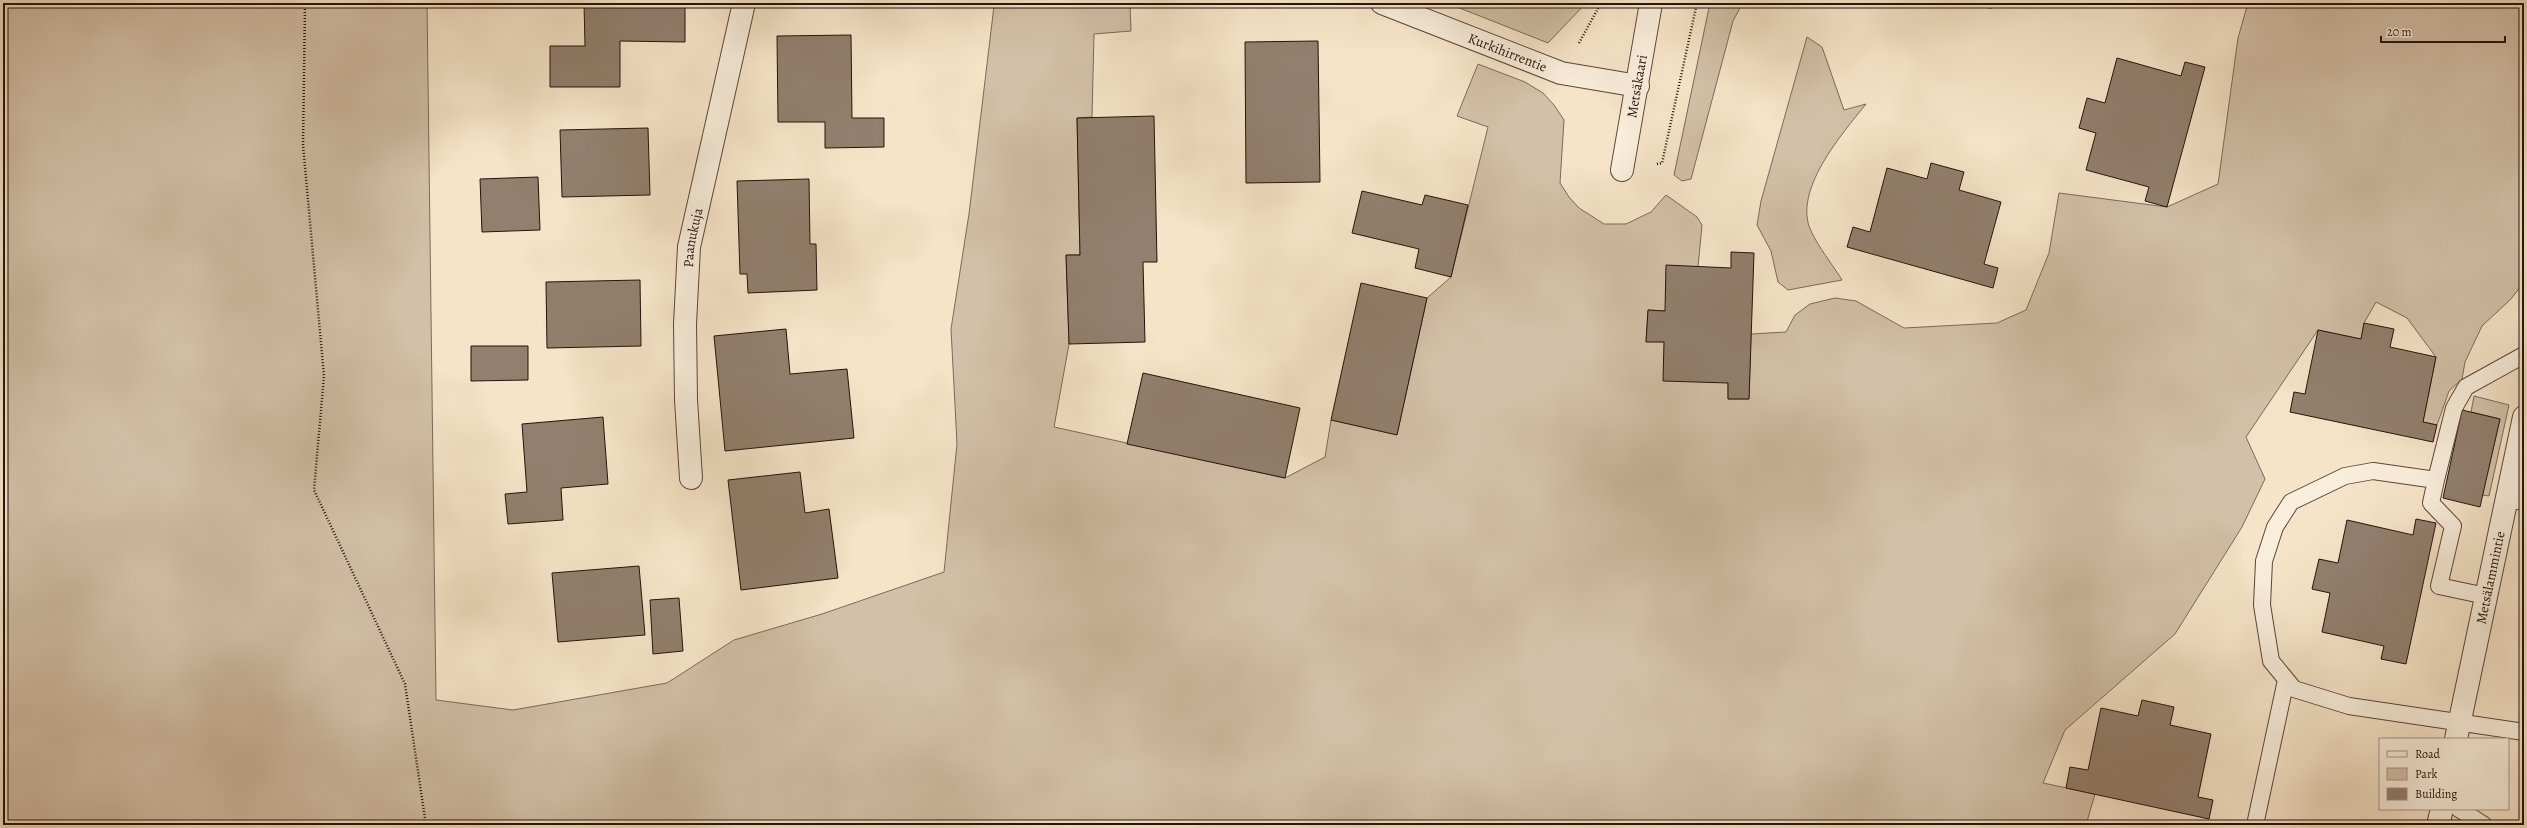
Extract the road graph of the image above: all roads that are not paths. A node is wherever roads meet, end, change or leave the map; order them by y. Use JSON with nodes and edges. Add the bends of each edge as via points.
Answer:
{"nodes":[{"id":1,"x":744,"y":3,"type":"edge"},
{"id":2,"x":1382,"y":3,"type":"edge"},
{"id":3,"x":1651,"y":3,"type":"edge"},
{"id":4,"x":1638,"y":86,"type":"junction"},
{"id":5,"x":1622,"y":170,"type":"road end"},
{"id":6,"x":2524,"y":355,"type":"edge"},
{"id":7,"x":2524,"y":417,"type":"edge"},
{"id":8,"x":691,"y":478,"type":"dead end"},
{"id":9,"x":2436,"y":480,"type":"junction"},
{"id":10,"x":2515,"y":501,"type":"edge"},
{"id":11,"x":2486,"y":596,"type":"junction"},
{"id":12,"x":2286,"y":680,"type":"junction"},
{"id":13,"x":2458,"y":731,"type":"edge"},
{"id":14,"x":2524,"y":732,"type":"edge"},
{"id":15,"x":2442,"y":810,"type":"edge"},
{"id":16,"x":2461,"y":810,"type":"edge"},
{"id":17,"x":2255,"y":825,"type":"edge"},
{"id":18,"x":2438,"y":825,"type":"edge"},
{"id":19,"x":2484,"y":825,"type":"edge"}],
"edges":[{"from":1,"to":8,"type":"street","name":"Paanukuja","via":[[690,247],[685,324]]},
{"from":2,"to":4,"type":"street","name":"Kurkihirrentie","via":[[1561,73]]},
{"from":3,"to":4,"type":"street","name":"Metsäkaari"},
{"from":4,"to":5,"type":"street","name":"Metsäkaari"},
{"from":6,"to":9,"type":"lane","via":[[2466,387],[2454,408]]},
{"from":7,"to":10,"type":"street","name":"Metsälammintie"},
{"from":9,"to":11,"type":"lane","via":[[2432,503],[2453,526],[2439,586]]},
{"from":9,"to":12,"type":"lane","via":[[2373,471],[2345,476],[2291,502],[2275,527],[2264,561],[2262,605],[2271,661]]},
{"from":10,"to":11,"type":"street","name":"Metsälammintie"},
{"from":11,"to":13,"type":"street","name":"Metsälammintie"},
{"from":12,"to":13,"type":"lane","via":[[2294,689],[2349,706]]},
{"from":12,"to":17,"type":"lane","via":[[2279,748]]},
{"from":13,"to":14,"type":"lane"},
{"from":15,"to":18,"type":"street"},
{"from":16,"to":19,"type":"lane"}]}
